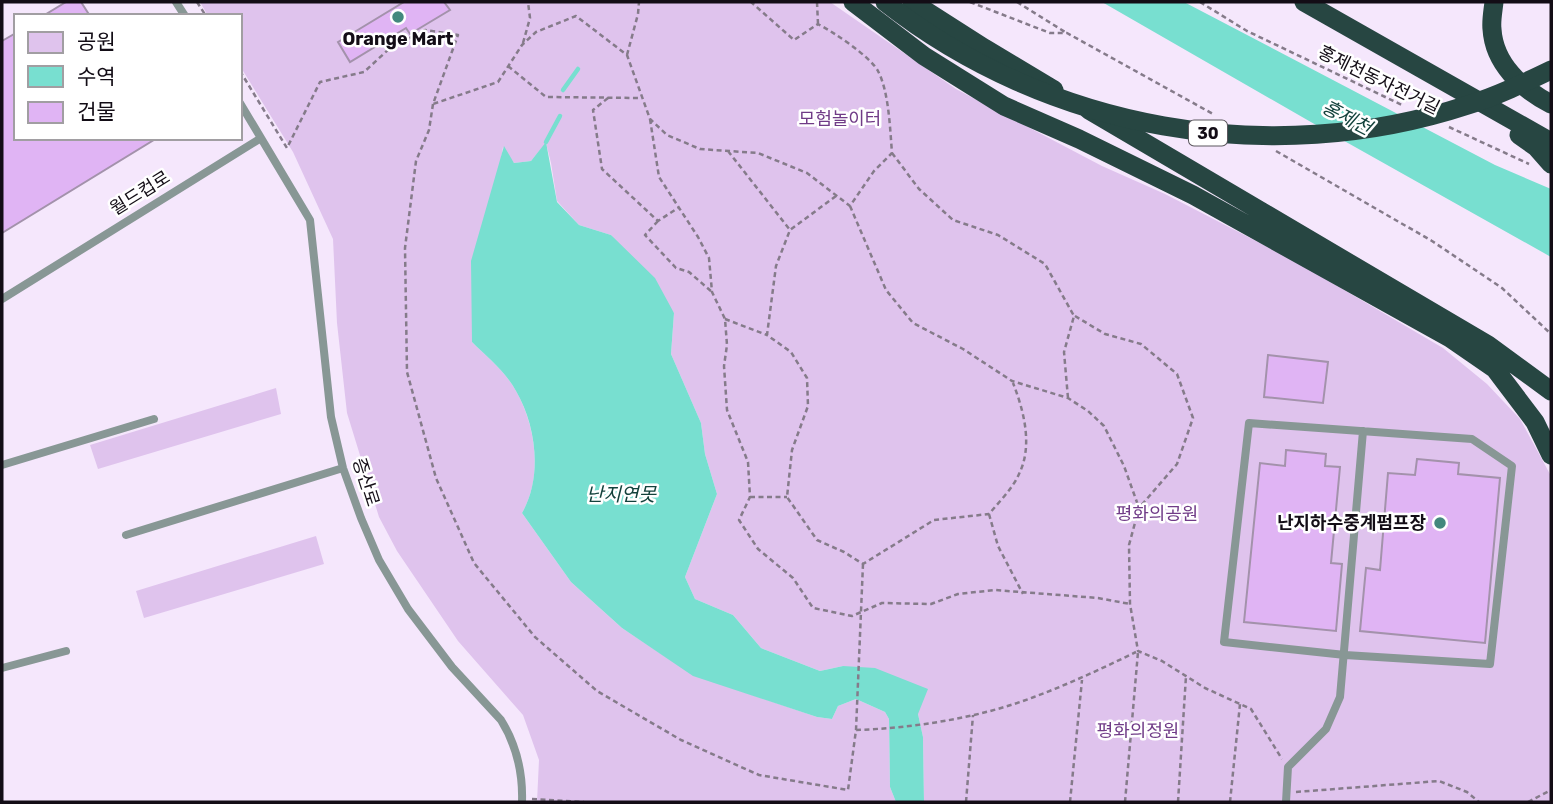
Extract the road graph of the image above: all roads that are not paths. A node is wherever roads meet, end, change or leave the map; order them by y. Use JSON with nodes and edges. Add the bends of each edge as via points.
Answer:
{"nodes":[{"id":1,"x":853,"y":2,"type":"edge"},
{"id":2,"x":885,"y":2,"type":"edge"},
{"id":3,"x":912,"y":2,"type":"edge"},
{"id":4,"x":1304,"y":2,"type":"edge"},
{"id":5,"x":1494,"y":2,"type":"edge"},
{"id":6,"x":1551,"y":70,"type":"edge"},
{"id":7,"x":1551,"y":104,"type":"edge"},
{"id":8,"x":242,"y":106,"type":"edge"},
{"id":9,"x":261,"y":138,"type":"junction"},
{"id":10,"x":1544,"y":144,"type":"edge"},
{"id":11,"x":1545,"y":166,"type":"edge"},
{"id":12,"x":2,"y":299,"type":"edge"},
{"id":13,"x":1551,"y":391,"type":"edge"},
{"id":14,"x":154,"y":419,"type":"dead end"},
{"id":15,"x":1363,"y":431,"type":"junction"},
{"id":16,"x":1551,"y":455,"type":"edge"},
{"id":17,"x":2,"y":465,"type":"edge"},
{"id":18,"x":343,"y":468,"type":"junction"},
{"id":19,"x":126,"y":535,"type":"dead end"},
{"id":20,"x":66,"y":651,"type":"dead end"},
{"id":21,"x":1345,"y":655,"type":"junction"},
{"id":22,"x":2,"y":668,"type":"edge"},
{"id":23,"x":1286,"y":798,"type":"edge"},
{"id":24,"x":522,"y":800,"type":"edge"}],
"edges":[{"from":1,"to":16,"type":"highway","via":[[923,55],[1004,107],[1194,195],[1450,338],[1494,369],[1535,422]]},
{"from":2,"to":6,"type":"highway","number":"30","bridge":true,"via":[[975,62],[1028,88],[1156,126],[1221,135],[1347,132],[1403,122],[1467,105]]},
{"from":3,"to":13,"type":"highway","bridge":true,"via":[[1488,345]]},
{"from":4,"to":10,"type":"highway"},
{"from":5,"to":7,"type":"highway","via":[[1492,31],[1499,57],[1515,79]]},
{"from":8,"to":9,"type":"lane"},
{"from":9,"to":12,"type":"lane","name":"월드컵로"},
{"from":9,"to":18,"type":"lane","name":"증산로","via":[[310,220],[324,365]]},
{"from":10,"to":11,"type":"highway"},
{"from":14,"to":17,"type":"lane"},
{"from":15,"to":21,"type":"lane"},
{"from":15,"to":21,"type":"lane","via":[[1249,423],[1224,642]]},
{"from":15,"to":21,"type":"lane","via":[[1472,439],[1512,467],[1490,663]]},
{"from":18,"to":19,"type":"lane"},
{"from":18,"to":24,"type":"lane","name":"증산로","via":[[379,561],[408,609],[511,735]]},
{"from":20,"to":22,"type":"lane"},
{"from":21,"to":23,"type":"lane","via":[[1340,697],[1326,729],[1288,767]]}]}
